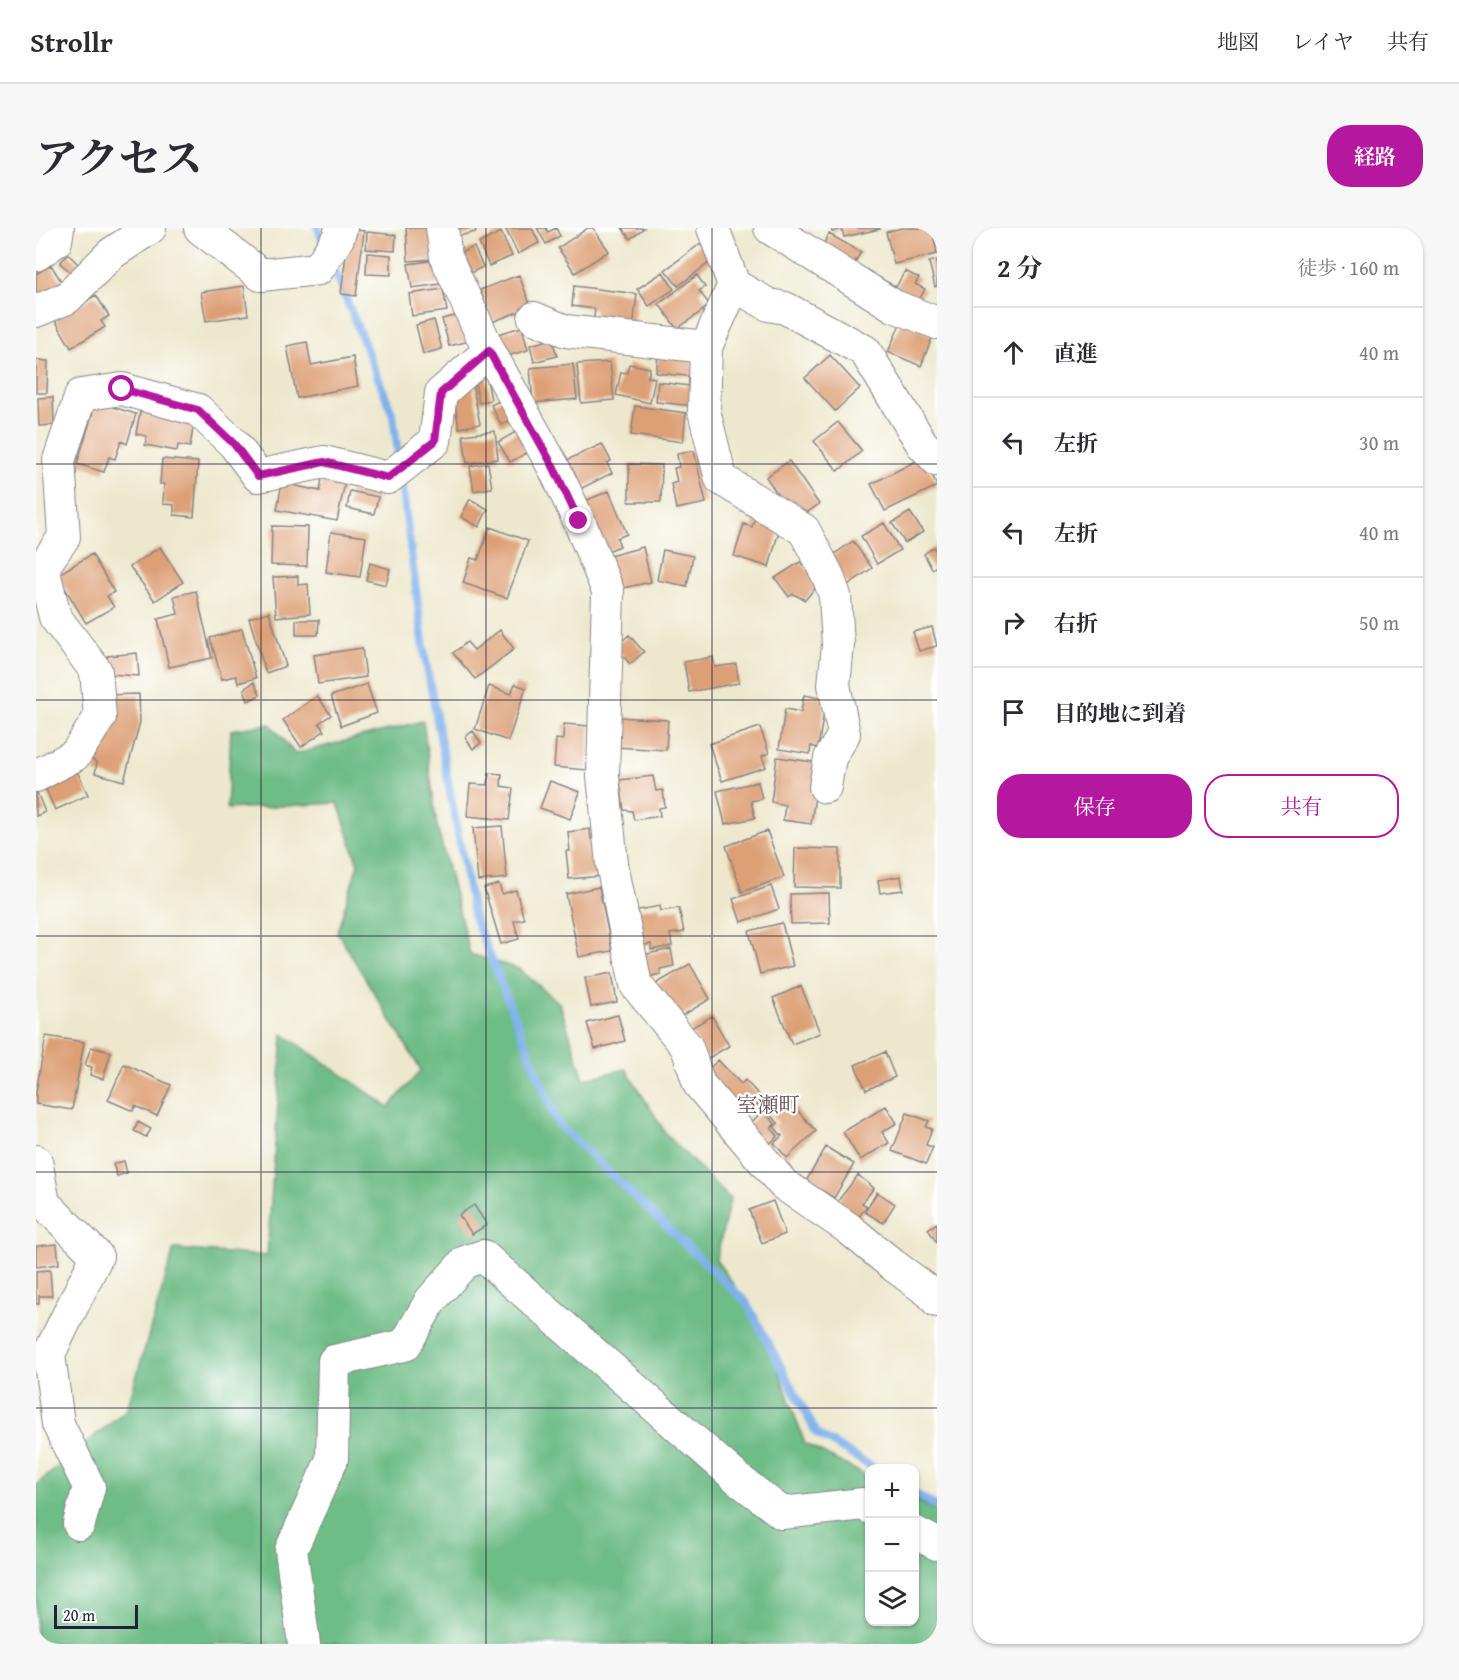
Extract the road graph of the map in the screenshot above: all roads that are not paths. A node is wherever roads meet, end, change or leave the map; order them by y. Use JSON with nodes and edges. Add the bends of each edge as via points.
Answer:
{"nodes":[{"id":1,"x":58,"y":228,"type":"edge"},
{"id":2,"x":150,"y":228,"type":"edge"},
{"id":3,"x":200,"y":228,"type":"edge"},
{"id":4,"x":341,"y":228,"type":"edge"},
{"id":5,"x":442,"y":228,"type":"edge"},
{"id":6,"x":713,"y":228,"type":"edge"},
{"id":7,"x":770,"y":228,"type":"edge"},
{"id":8,"x":36,"y":255,"type":"edge"},
{"id":9,"x":734,"y":285,"type":"junction"},
{"id":10,"x":36,"y":311,"type":"edge"},
{"id":11,"x":534,"y":318,"type":"dead end"},
{"id":12,"x":937,"y":323,"type":"edge"},
{"id":13,"x":706,"y":347,"type":"junction"},
{"id":14,"x":489,"y":351,"type":"junction"},
{"id":15,"x":937,"y":460,"type":"edge"},
{"id":16,"x":36,"y":776,"type":"edge"},
{"id":17,"x":825,"y":787,"type":"dead end"},
{"id":18,"x":36,"y":1161,"type":"edge"},
{"id":19,"x":893,"y":1265,"type":"junction"},
{"id":20,"x":937,"y":1274,"type":"edge"},
{"id":21,"x":937,"y":1301,"type":"edge"},
{"id":22,"x":865,"y":1505,"type":"edge"},
{"id":23,"x":79,"y":1524,"type":"dead end"},
{"id":24,"x":919,"y":1534,"type":"edge"},
{"id":25,"x":937,"y":1544,"type":"edge"},
{"id":26,"x":304,"y":1644,"type":"edge"}],
"edges":[{"from":1,"to":8,"type":"street","via":[[56,241]]},
{"from":2,"to":10,"type":"street","via":[[111,254],[67,298]]},
{"from":3,"to":4,"type":"street","via":[[261,275],[318,269]]},
{"from":5,"to":14,"type":"street","via":[[446,257]]},
{"from":6,"to":9,"type":"street"},
{"from":7,"to":12,"type":"street","via":[[894,306]]},
{"from":9,"to":13,"type":"street"},
{"from":9,"to":15,"type":"street","via":[[865,351],[922,444]]},
{"from":11,"to":13,"type":"street","via":[[566,331]]},
{"from":13,"to":17,"type":"street","via":[[704,411],[721,480],[804,530],[835,596],[838,645],[834,685],[844,734],[830,758]]},
{"from":14,"to":16,"type":"street","via":[[441,393],[435,441],[388,478],[324,462],[258,476],[234,444],[198,410],[122,389],[81,394],[59,460],[64,537],[43,567],[55,617],[96,672],[100,717],[75,755]]},
{"from":14,"to":19,"type":"street","via":[[554,468],[608,591],[603,776],[612,864],[636,985],[687,1047],[699,1084],[783,1184],[848,1228]]},
{"from":18,"to":23,"type":"street","via":[[44,1203],[97,1256],[49,1354],[58,1424],[89,1487]]},
{"from":19,"to":20,"type":"street"},
{"from":19,"to":21,"type":"street"},
{"from":22,"to":26,"type":"street","via":[[782,1513],[483,1256],[465,1262],[431,1300],[405,1345],[334,1361],[332,1458],[291,1550]]},
{"from":24,"to":25,"type":"street"}]}
